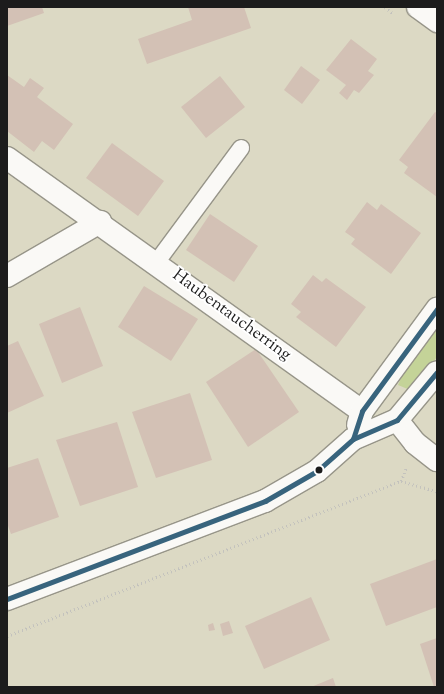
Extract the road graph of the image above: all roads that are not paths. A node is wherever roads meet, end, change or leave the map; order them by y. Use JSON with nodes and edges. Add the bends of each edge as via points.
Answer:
{"nodes":[{"id":1,"x":418,"y":7,"type":"edge"},
{"id":2,"x":437,"y":21,"type":"edge"},
{"id":3,"x":241,"y":148,"type":"dead end"},
{"id":4,"x":7,"y":158,"type":"edge"},
{"id":5,"x":100,"y":222,"type":"junction"},
{"id":6,"x":156,"y":263,"type":"junction"},
{"id":7,"x":7,"y":276,"type":"edge"},
{"id":8,"x":437,"y":309,"type":"edge"},
{"id":9,"x":437,"y":372,"type":"edge"},
{"id":10,"x":362,"y":411,"type":"junction"},
{"id":11,"x":397,"y":420,"type":"junction"},
{"id":12,"x":354,"y":440,"type":"junction"},
{"id":13,"x":437,"y":460,"type":"edge"},
{"id":14,"x":7,"y":599,"type":"edge"}],
"edges":[{"from":1,"to":2,"type":"street"},
{"from":3,"to":6,"type":"lane"},
{"from":4,"to":5,"type":"street","name":"Haubentaucherring"},
{"from":5,"to":6,"type":"street","name":"Haubentaucherring"},
{"from":5,"to":7,"type":"street"},
{"from":6,"to":10,"type":"street","name":"Haubentaucherring"},
{"from":8,"to":10,"type":"street"},
{"from":9,"to":11,"type":"street"},
{"from":10,"to":12,"type":"street"},
{"from":11,"to":12,"type":"street"},
{"from":11,"to":13,"type":"street","via":[[415,443]]},
{"from":12,"to":14,"type":"street","via":[[317,471],[265,501]]}]}
